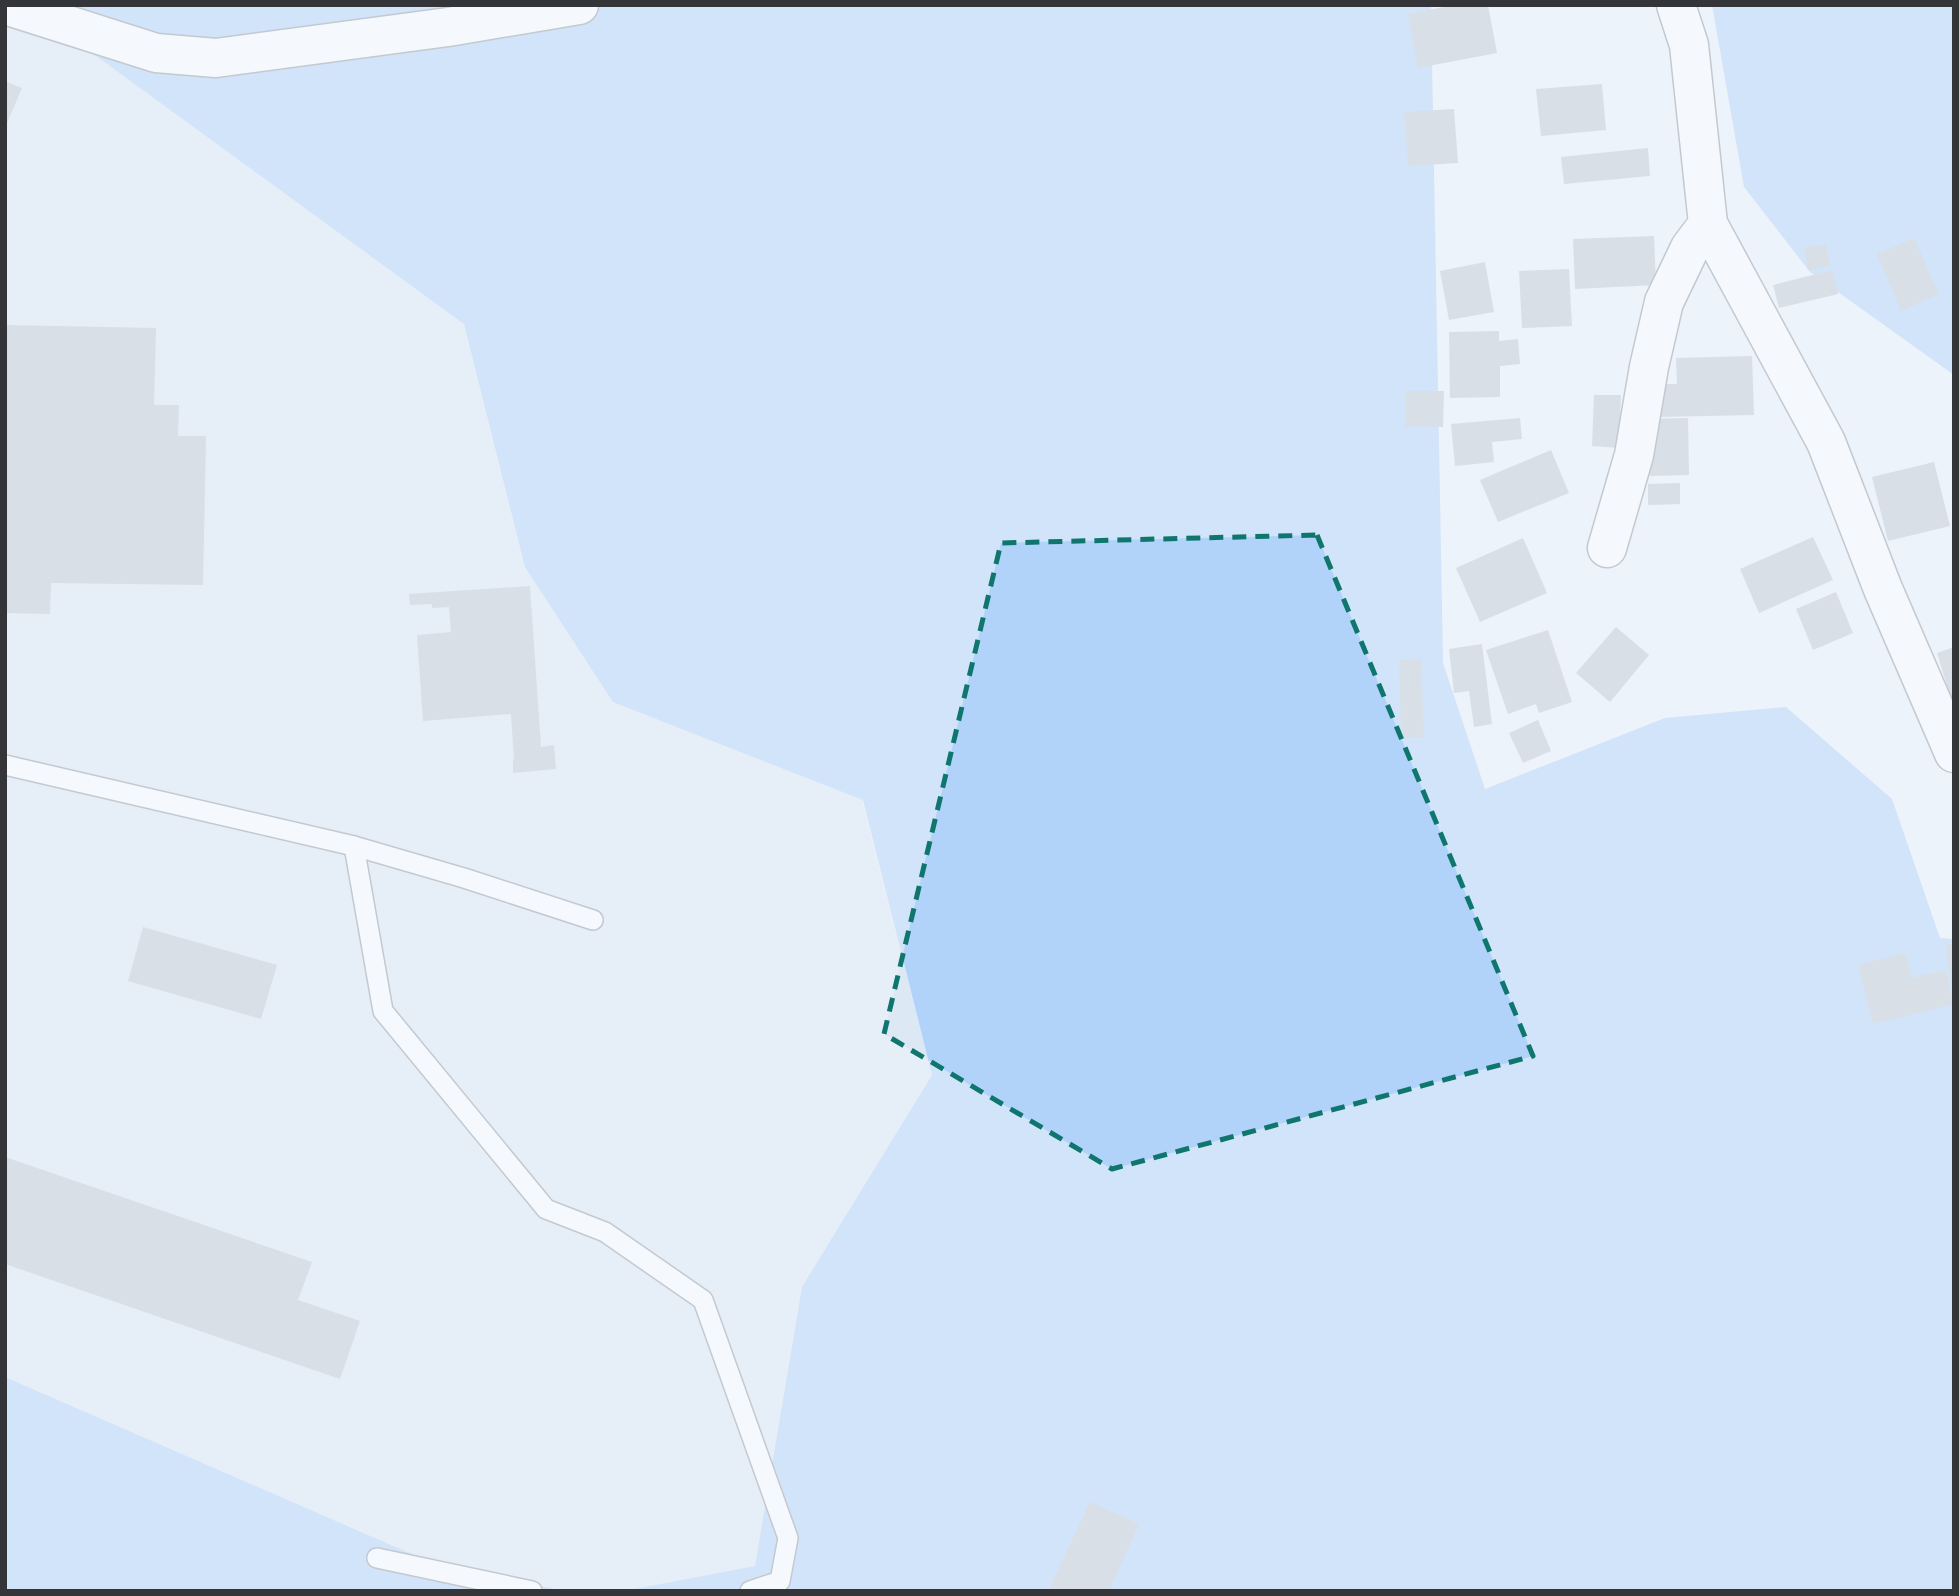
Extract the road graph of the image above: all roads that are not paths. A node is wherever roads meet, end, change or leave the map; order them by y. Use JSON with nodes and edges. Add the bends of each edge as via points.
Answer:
{"nodes":[{"id":1,"x":5,"y":5,"type":"edge"},
{"id":2,"x":579,"y":5,"type":"edge"},
{"id":3,"x":1676,"y":5,"type":"edge"},
{"id":4,"x":1708,"y":224,"type":"junction"},
{"id":5,"x":1607,"y":548,"type":"dead end"},
{"id":6,"x":1954,"y":752,"type":"edge"},
{"id":7,"x":5,"y":765,"type":"edge"},
{"id":8,"x":354,"y":846,"type":"junction"},
{"id":9,"x":593,"y":920,"type":"dead end"},
{"id":10,"x":377,"y":1558,"type":"dead end"},
{"id":11,"x":532,"y":1591,"type":"edge"},
{"id":12,"x":750,"y":1591,"type":"edge"}],
"edges":[{"from":1,"to":2,"type":"street","via":[[156,53],[216,58]]},
{"from":3,"to":4,"type":"street","via":[[1689,45]]},
{"from":4,"to":5,"type":"street","via":[[1690,248],[1664,302],[1634,455]]},
{"from":4,"to":6,"type":"street","via":[[1826,442]]},
{"from":7,"to":8,"type":"lane"},
{"from":8,"to":9,"type":"lane"},
{"from":8,"to":12,"type":"lane","via":[[383,1011],[546,1209],[605,1232],[703,1300],[789,1538],[780,1581]]},
{"from":10,"to":11,"type":"lane"}]}
